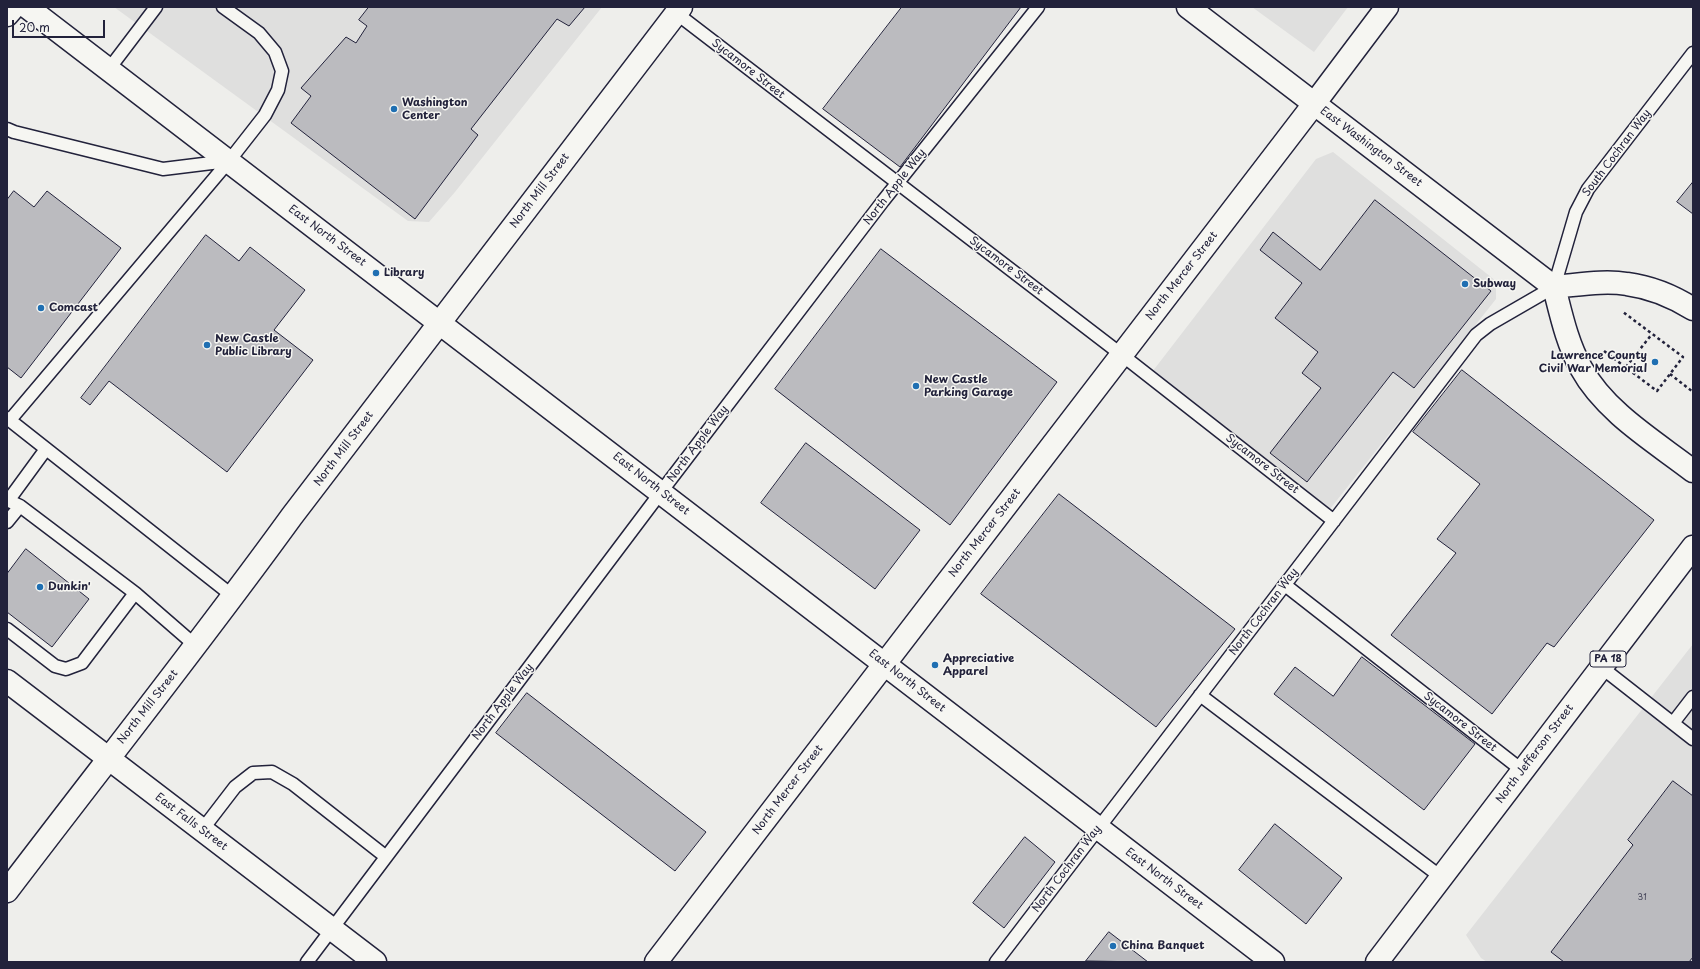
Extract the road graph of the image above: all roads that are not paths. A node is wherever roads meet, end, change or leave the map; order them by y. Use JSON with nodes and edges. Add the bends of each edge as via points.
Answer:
{"nodes":[{"id":1,"x":14,"y":7,"type":"edge"},
{"id":2,"x":28,"y":7,"type":"edge"},
{"id":3,"x":156,"y":7,"type":"edge"},
{"id":4,"x":223,"y":7,"type":"edge"},
{"id":5,"x":1038,"y":7,"type":"edge"},
{"id":6,"x":1188,"y":7,"type":"edge"},
{"id":7,"x":1387,"y":7,"type":"edge"},
{"id":8,"x":678,"y":10,"type":"edge"},
{"id":9,"x":7,"y":15,"type":"edge"},
{"id":10,"x":1693,"y":54,"type":"edge"},
{"id":11,"x":109,"y":69,"type":"junction"},
{"id":12,"x":1314,"y":104,"type":"junction"},
{"id":13,"x":7,"y":129,"type":"edge"},
{"id":14,"x":229,"y":161,"type":"junction"},
{"id":15,"x":898,"y":183,"type":"junction"},
{"id":16,"x":1554,"y":287,"type":"junction"},
{"id":17,"x":1693,"y":309,"type":"edge"},
{"id":18,"x":440,"y":322,"type":"junction"},
{"id":19,"x":1122,"y":355,"type":"junction"},
{"id":20,"x":9,"y":419,"type":"edge"},
{"id":21,"x":46,"y":449,"type":"junction"},
{"id":22,"x":1693,"y":470,"type":"edge"},
{"id":23,"x":661,"y":492,"type":"junction"},
{"id":24,"x":7,"y":500,"type":"edge"},
{"id":25,"x":20,"y":506,"type":"junction"},
{"id":26,"x":1334,"y":521,"type":"junction"},
{"id":27,"x":7,"y":522,"type":"edge"},
{"id":28,"x":1693,"y":547,"type":"edge"},
{"id":29,"x":1285,"y":585,"type":"junction"},
{"id":30,"x":135,"y":593,"type":"junction"},
{"id":31,"x":234,"y":597,"type":"junction"},
{"id":32,"x":7,"y":630,"type":"edge"},
{"id":33,"x":196,"y":646,"type":"junction"},
{"id":34,"x":884,"y":664,"type":"junction"},
{"id":35,"x":1601,"y":667,"type":"junction"},
{"id":36,"x":7,"y":681,"type":"edge"},
{"id":37,"x":1200,"y":695,"type":"junction"},
{"id":38,"x":1693,"y":697,"type":"edge"},
{"id":39,"x":1673,"y":723,"type":"junction"},
{"id":40,"x":1693,"y":739,"type":"edge"},
{"id":41,"x":108,"y":758,"type":"junction"},
{"id":42,"x":1523,"y":771,"type":"junction"},
{"id":43,"x":1098,"y":828,"type":"junction"},
{"id":44,"x":202,"y":830,"type":"junction"},
{"id":45,"x":385,"y":856,"type":"junction"},
{"id":46,"x":1441,"y":878,"type":"junction"},
{"id":47,"x":7,"y":891,"type":"edge"},
{"id":48,"x":332,"y":929,"type":"junction"},
{"id":49,"x":307,"y":962,"type":"edge"},
{"id":50,"x":375,"y":962,"type":"edge"},
{"id":51,"x":656,"y":962,"type":"edge"},
{"id":52,"x":996,"y":962,"type":"edge"},
{"id":53,"x":1273,"y":962,"type":"edge"},
{"id":54,"x":1377,"y":962,"type":"edge"}],
"edges":[{"from":1,"to":9,"type":"street"},
{"from":2,"to":11,"type":"street","name":"East North Street"},
{"from":3,"to":11,"type":"lane"},
{"from":4,"to":14,"type":"lane","via":[[259,33],[275,52],[282,70],[278,90],[265,115]]},
{"from":5,"to":15,"type":"lane","name":"North Apple Way"},
{"from":6,"to":12,"type":"street","name":"East Washington Street"},
{"from":7,"to":12,"type":"street","name":"North Mercer Street"},
{"from":8,"to":15,"type":"lane","name":"Sycamore Street"},
{"from":8,"to":18,"type":"street","name":"North Mill Street"},
{"from":10,"to":16,"type":"lane","name":"South Cochran Way","via":[[1588,189],[1576,212]]},
{"from":11,"to":14,"type":"street","name":"East North Street"},
{"from":12,"to":16,"type":"street","name":"East Washington Street"},
{"from":12,"to":19,"type":"street","name":"North Mercer Street"},
{"from":13,"to":14,"type":"lane","via":[[163,169]]},
{"from":14,"to":18,"type":"street","name":"East North Street"},
{"from":14,"to":20,"type":"lane"},
{"from":15,"to":19,"type":"lane","name":"Sycamore Street"},
{"from":15,"to":23,"type":"lane","name":"North Apple Way"},
{"from":16,"to":17,"type":"street","via":[[1627,284],[1668,296]]},
{"from":16,"to":22,"type":"street","via":[[1572,349],[1588,379],[1608,403],[1626,419]]},
{"from":16,"to":26,"type":"lane","name":"North Cochran Way","via":[[1490,324],[1476,335]]},
{"from":18,"to":23,"type":"street","name":"East North Street"},
{"from":18,"to":31,"type":"street","name":"North Mill Street","via":[[292,516]]},
{"from":19,"to":26,"type":"lane","name":"Sycamore Street"},
{"from":19,"to":34,"type":"street","name":"North Mercer Street"},
{"from":20,"to":21,"type":"lane"},
{"from":21,"to":24,"type":"lane"},
{"from":21,"to":31,"type":"lane"},
{"from":23,"to":34,"type":"street","name":"East North Street"},
{"from":23,"to":45,"type":"lane","name":"North Apple Way"},
{"from":24,"to":25,"type":"lane"},
{"from":25,"to":27,"type":"lane"},
{"from":25,"to":30,"type":"lane"},
{"from":26,"to":29,"type":"lane","name":"North Cochran Way"},
{"from":28,"to":35,"type":"street","name":"North Jefferson Street","number":"PA 18"},
{"from":29,"to":37,"type":"lane","name":"North Cochran Way"},
{"from":29,"to":42,"type":"lane","name":"Sycamore Street"},
{"from":30,"to":32,"type":"lane","via":[[82,663],[66,669],[55,666]]},
{"from":30,"to":33,"type":"lane"},
{"from":31,"to":33,"type":"street","name":"North Mill Street"},
{"from":33,"to":41,"type":"street","name":"North Mill Street"},
{"from":34,"to":43,"type":"street","name":"East North Street"},
{"from":34,"to":51,"type":"street","name":"North Mercer Street"},
{"from":35,"to":39,"type":"lane"},
{"from":35,"to":42,"type":"street","name":"North Jefferson Street","number":"PA 18"},
{"from":36,"to":41,"type":"street","name":"East Falls Street"},
{"from":37,"to":43,"type":"lane","name":"North Cochran Way"},
{"from":37,"to":46,"type":"lane"},
{"from":38,"to":39,"type":"lane"},
{"from":39,"to":40,"type":"lane"},
{"from":41,"to":44,"type":"street","name":"East Falls Street"},
{"from":41,"to":47,"type":"street","name":"North Mill Street"},
{"from":42,"to":46,"type":"street","name":"North Jefferson Street","number":"PA 18"},
{"from":43,"to":52,"type":"lane","name":"North Cochran Way"},
{"from":43,"to":53,"type":"street","name":"East North Street"},
{"from":44,"to":45,"type":"lane","via":[[235,787],[253,773],[272,772],[293,784]]},
{"from":44,"to":48,"type":"street","name":"East Falls Street"},
{"from":45,"to":48,"type":"lane","name":"North Apple Way"},
{"from":46,"to":54,"type":"street","name":"North Jefferson Street","number":"PA 18"},
{"from":48,"to":49,"type":"lane","name":"North Apple Way"},
{"from":48,"to":50,"type":"street","name":"East Falls Street"}]}
